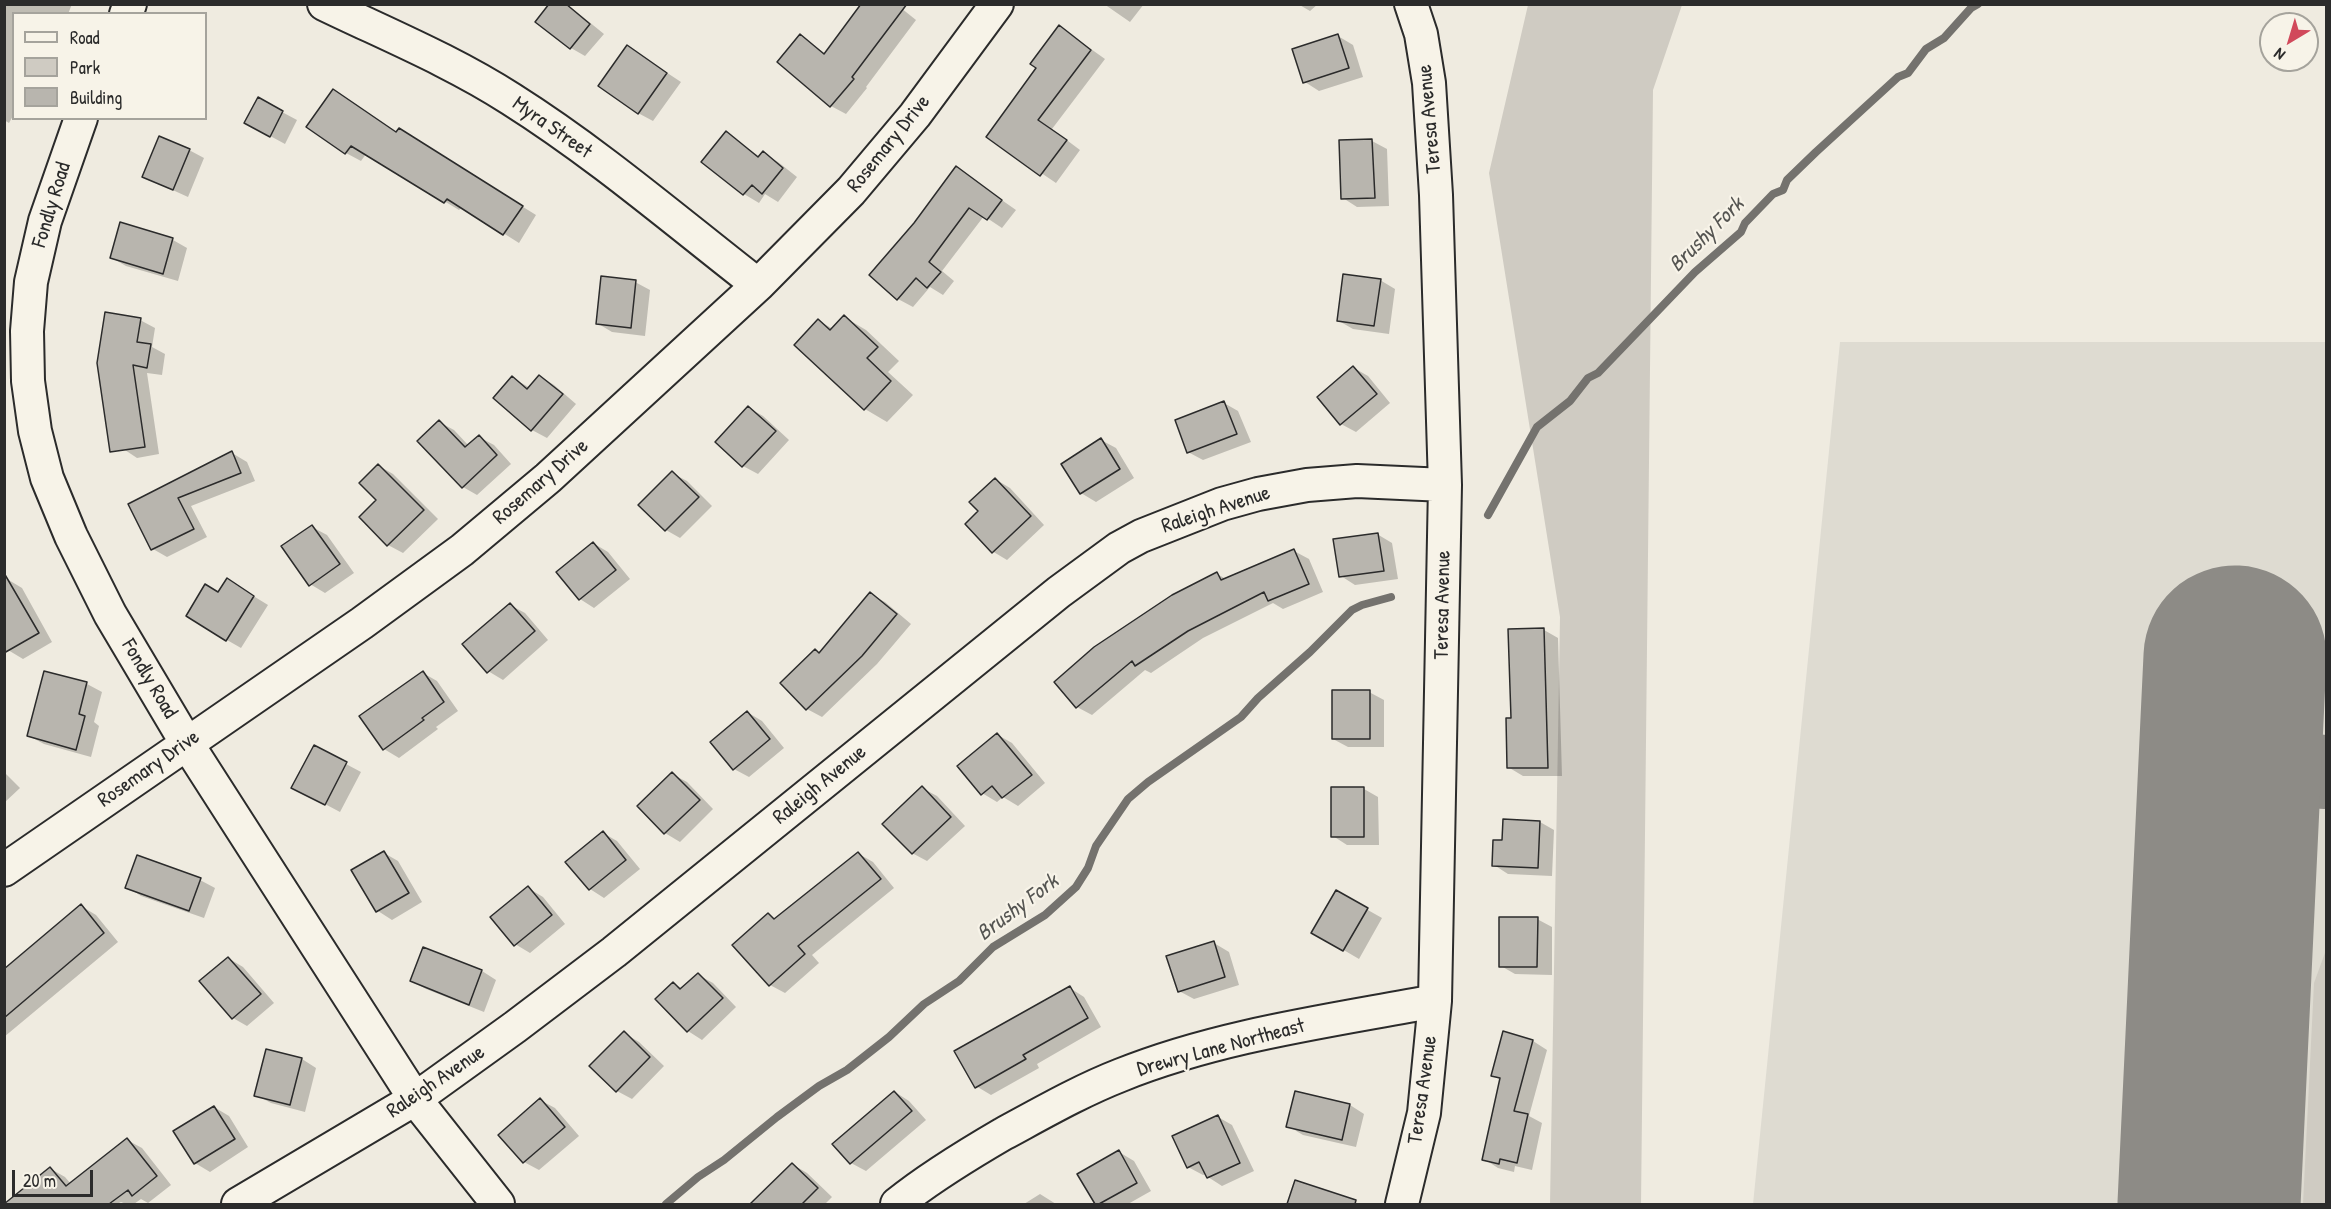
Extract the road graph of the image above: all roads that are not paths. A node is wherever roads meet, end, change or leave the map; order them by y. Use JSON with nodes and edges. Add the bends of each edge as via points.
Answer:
{"nodes":[{"id":1,"x":324,"y":4,"type":"edge"},
{"id":2,"x":997,"y":4,"type":"edge"},
{"id":3,"x":1411,"y":4,"type":"edge"},
{"id":4,"x":80,"y":120,"type":"edge"},
{"id":5,"x":759,"y":285,"type":"junction"},
{"id":6,"x":1445,"y":485,"type":"junction"},
{"id":7,"x":186,"y":742,"type":"junction"},
{"id":8,"x":4,"y":870,"type":"edge"},
{"id":9,"x":1435,"y":1001,"type":"junction"},
{"id":10,"x":415,"y":1100,"type":"junction"},
{"id":11,"x":238,"y":1204,"type":"edge"},
{"id":12,"x":498,"y":1204,"type":"edge"},
{"id":13,"x":897,"y":1204,"type":"edge"},
{"id":14,"x":1402,"y":1204,"type":"edge"}],
"edges":[{"from":1,"to":5,"type":"street","name":"Myra Street","via":[[433,56],[509,98],[581,147]]},
{"from":2,"to":5,"type":"street","name":"Rosemary Drive","via":[[915,115],[851,191]]},
{"from":3,"to":6,"type":"street","name":"Teresa Avenue","via":[[1421,34],[1429,83]]},
{"from":4,"to":7,"type":"street","name":"Fondly Road","via":[[45,221],[31,282],[27,361],[35,431],[47,478],[71,536],[110,614]]},
{"from":5,"to":7,"type":"street","name":"Rosemary Drive","via":[[548,478],[462,550]]},
{"from":6,"to":9,"type":"street","name":"Teresa Avenue"},
{"from":6,"to":10,"type":"street","name":"Raleigh Avenue","via":[[1357,481],[1258,494],[1212,508],[1119,548],[1059,592],[614,952]]},
{"from":7,"to":8,"type":"street","name":"Rosemary Drive"},
{"from":7,"to":10,"type":"street","name":"Fondly Road"},
{"from":9,"to":13,"type":"street","name":"Drewry Lane Northeast","via":[[1264,1033],[1179,1054],[1121,1075],[1053,1106],[977,1149]]},
{"from":9,"to":14,"type":"street","name":"Teresa Avenue","via":[[1424,1113]]},
{"from":10,"to":11,"type":"street","name":"Raleigh Avenue"},
{"from":10,"to":12,"type":"street","name":"Fondly Road"}]}
